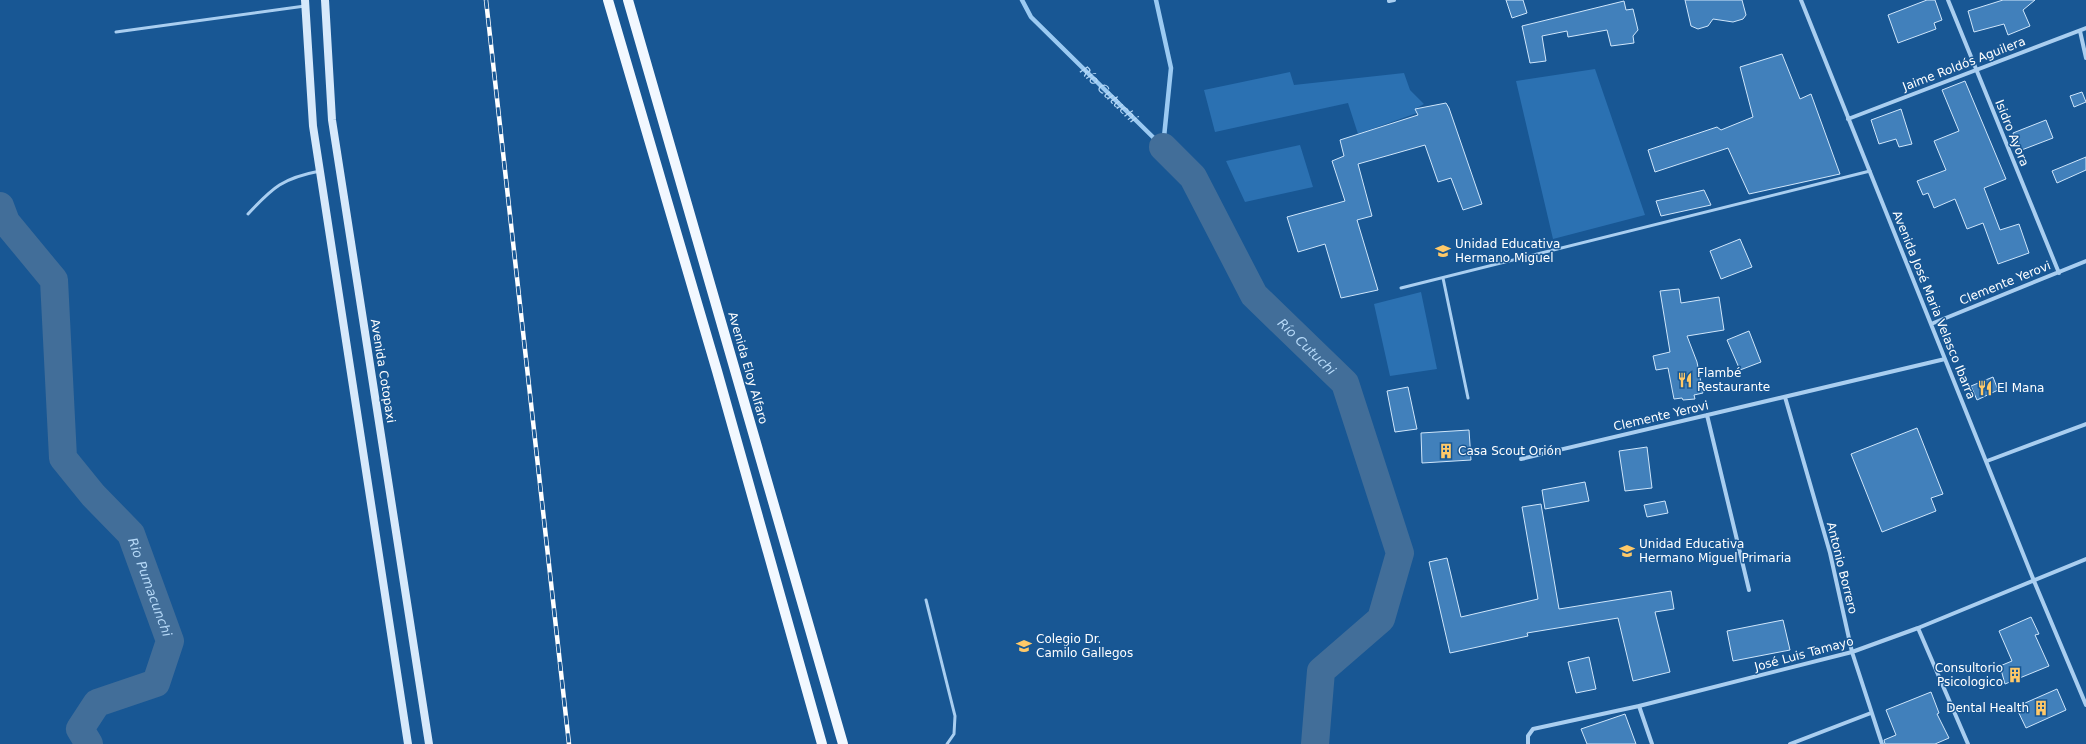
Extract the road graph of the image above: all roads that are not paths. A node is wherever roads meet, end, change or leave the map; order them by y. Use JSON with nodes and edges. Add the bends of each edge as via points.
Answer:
{"nodes":[{"id":1,"x":325,"y":0,"type":"edge"},
{"id":2,"x":608,"y":0,"type":"edge"},
{"id":3,"x":628,"y":0,"type":"edge"},
{"id":4,"x":1394,"y":0,"type":"edge"},
{"id":5,"x":1801,"y":0,"type":"edge"},
{"id":6,"x":1948,"y":0,"type":"edge"},
{"id":7,"x":1389,"y":1,"type":"edge"},
{"id":8,"x":305,"y":3,"type":"edge"},
{"id":9,"x":2086,"y":28,"type":"edge"},
{"id":10,"x":2080,"y":31,"type":"junction"},
{"id":11,"x":116,"y":32,"type":"dead end"},
{"id":12,"x":2086,"y":58,"type":"edge"},
{"id":13,"x":1976,"y":70,"type":"junction"},
{"id":14,"x":1848,"y":119,"type":"junction"},
{"id":15,"x":320,"y":171,"type":"junction"},
{"id":16,"x":1870,"y":171,"type":"junction"},
{"id":17,"x":248,"y":214,"type":"dead end"},
{"id":18,"x":2086,"y":261,"type":"edge"},
{"id":19,"x":2059,"y":273,"type":"junction"},
{"id":20,"x":1443,"y":278,"type":"junction"},
{"id":21,"x":1401,"y":288,"type":"dead end"},
{"id":22,"x":1931,"y":324,"type":"junction"},
{"id":23,"x":1945,"y":359,"type":"junction"},
{"id":24,"x":1785,"y":397,"type":"junction"},
{"id":25,"x":1468,"y":398,"type":"dead end"},
{"id":26,"x":1706,"y":415,"type":"junction"},
{"id":27,"x":2086,"y":424,"type":"edge"},
{"id":28,"x":1521,"y":459,"type":"dead end"},
{"id":29,"x":1987,"y":461,"type":"junction"},
{"id":30,"x":2086,"y":559,"type":"edge"},
{"id":31,"x":2034,"y":581,"type":"junction"},
{"id":32,"x":1749,"y":590,"type":"dead end"},
{"id":33,"x":926,"y":600,"type":"dead end"},
{"id":34,"x":1918,"y":628,"type":"junction"},
{"id":35,"x":1852,"y":652,"type":"junction"},
{"id":36,"x":2086,"y":689,"type":"edge"},
{"id":37,"x":2080,"y":691,"type":"junction"},
{"id":38,"x":2086,"y":705,"type":"edge"},
{"id":39,"x":1639,"y":706,"type":"junction"},
{"id":40,"x":1871,"y":713,"type":"junction"},
{"id":41,"x":408,"y":744,"type":"edge"},
{"id":42,"x":429,"y":744,"type":"edge"},
{"id":43,"x":822,"y":744,"type":"edge"},
{"id":44,"x":843,"y":744,"type":"edge"},
{"id":45,"x":946,"y":744,"type":"edge"},
{"id":46,"x":1528,"y":744,"type":"edge"},
{"id":47,"x":1652,"y":744,"type":"edge"},
{"id":48,"x":1790,"y":744,"type":"edge"},
{"id":49,"x":1882,"y":744,"type":"edge"},
{"id":50,"x":1968,"y":744,"type":"edge"}],
"edges":[{"from":1,"to":42,"type":"main road","name":"Avenida Cotopaxi","via":[[332,120]]},
{"from":2,"to":43,"type":"main road","via":[[717,371]]},
{"from":3,"to":44,"type":"main road","name":"Avenida Eloy Alfaro"},
{"from":4,"to":7,"type":"street"},
{"from":5,"to":14,"type":"street","name":"Avenida José Maria Velasco Ibarra"},
{"from":6,"to":13,"type":"street","name":"Isidro Ayora"},
{"from":8,"to":11,"type":"lane"},
{"from":8,"to":15,"type":"main road","via":[[313,126]]},
{"from":9,"to":10,"type":"street","name":"Jaime Roldós Aguilera"},
{"from":10,"to":12,"type":"street"},
{"from":10,"to":13,"type":"street","name":"Jaime Roldós Aguilera"},
{"from":13,"to":14,"type":"street","name":"Jaime Roldós Aguilera"},
{"from":13,"to":19,"type":"street","name":"Isidro Ayora"},
{"from":14,"to":16,"type":"street","name":"Avenida José Maria Velasco Ibarra"},
{"from":15,"to":17,"type":"lane","via":[[296,176],[269,192]]},
{"from":15,"to":41,"type":"main road"},
{"from":16,"to":20,"type":"lane"},
{"from":16,"to":22,"type":"street","name":"Avenida José Maria Velasco Ibarra"},
{"from":18,"to":19,"type":"street","name":"Clemente Yerovi"},
{"from":19,"to":22,"type":"street","name":"Clemente Yerovi"},
{"from":20,"to":21,"type":"lane"},
{"from":20,"to":25,"type":"lane"},
{"from":22,"to":23,"type":"street","name":"Avenida José Maria Velasco Ibarra"},
{"from":23,"to":24,"type":"street","name":"Clemente Yerovi"},
{"from":23,"to":29,"type":"street","name":"Avenida José Maria Velasco Ibarra"},
{"from":24,"to":26,"type":"street","name":"Clemente Yerovi"},
{"from":24,"to":35,"type":"street","name":"Antonio Borrero","via":[[1830,553]]},
{"from":26,"to":28,"type":"street","name":"Clemente Yerovi"},
{"from":26,"to":32,"type":"street"},
{"from":27,"to":29,"type":"street"},
{"from":29,"to":31,"type":"street","name":"Avenida José Maria Velasco Ibarra"},
{"from":30,"to":31,"type":"street","name":"José Luis Tamayo"},
{"from":31,"to":34,"type":"street","name":"José Luis Tamayo"},
{"from":31,"to":37,"type":"street","name":"Avenida José Maria Velasco Ibarra"},
{"from":33,"to":45,"type":"lane","via":[[955,716],[954,734]]},
{"from":34,"to":35,"type":"street","name":"José Luis Tamayo"},
{"from":34,"to":50,"type":"street"},
{"from":35,"to":39,"type":"street","name":"José Luis Tamayo"},
{"from":35,"to":40,"type":"street","name":"Antonio Borrero"},
{"from":36,"to":37,"type":"street"},
{"from":37,"to":38,"type":"street","name":"Avenida José Maria Velasco Ibarra"},
{"from":39,"to":46,"type":"street","name":"José Luis Tamayo","via":[[1533,729],[1528,736]]},
{"from":39,"to":47,"type":"street"},
{"from":40,"to":48,"type":"street"},
{"from":40,"to":49,"type":"street","name":"Antonio Borrero"}]}
